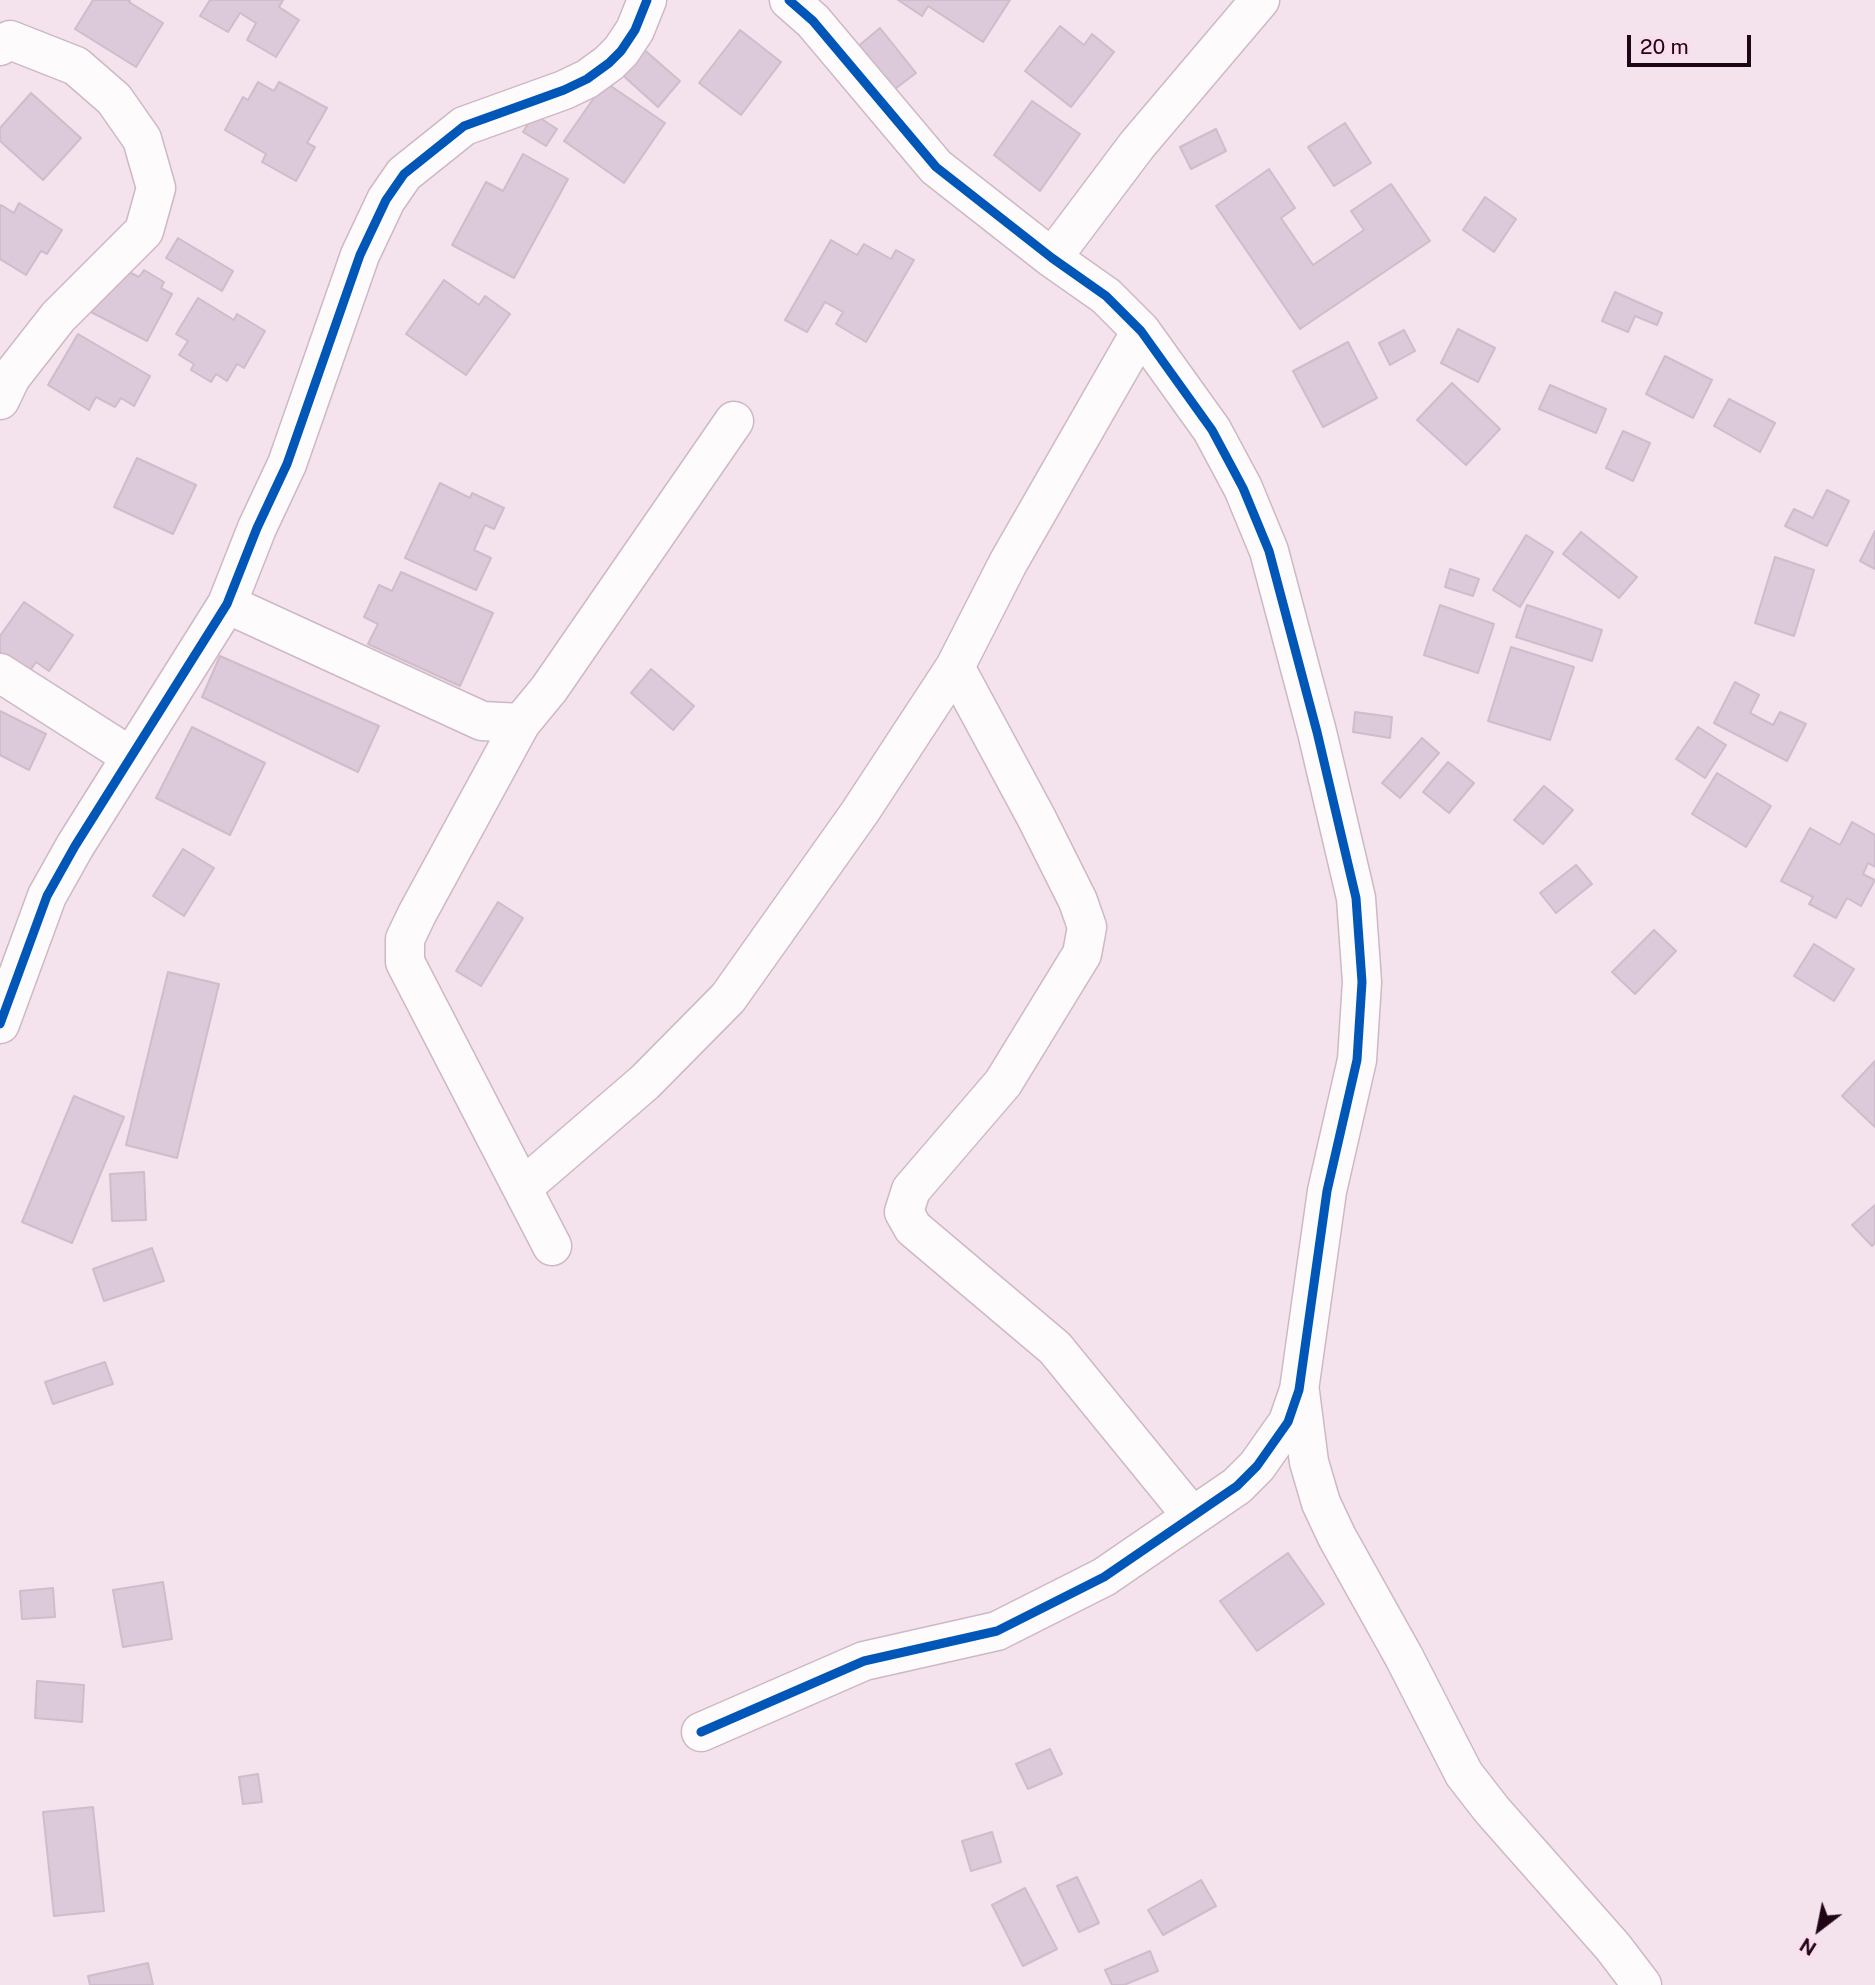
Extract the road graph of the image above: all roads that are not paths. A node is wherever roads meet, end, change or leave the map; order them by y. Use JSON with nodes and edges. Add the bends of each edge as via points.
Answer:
{"nodes":[{"id":1,"x":647,"y":0,"type":"edge"},
{"id":2,"x":789,"y":0,"type":"edge"},
{"id":3,"x":1260,"y":0,"type":"edge"},
{"id":4,"x":0,"y":46,"type":"edge"},
{"id":5,"x":1052,"y":258,"type":"junction"},
{"id":6,"x":1141,"y":331,"type":"junction"},
{"id":7,"x":0,"y":400,"type":"edge"},
{"id":8,"x":734,"y":421,"type":"dead end"},
{"id":9,"x":227,"y":604,"type":"junction"},
{"id":10,"x":955,"y":667,"type":"junction"},
{"id":11,"x":0,"y":673,"type":"edge"},
{"id":12,"x":521,"y":723,"type":"junction"},
{"id":13,"x":130,"y":756,"type":"junction"},
{"id":14,"x":0,"y":1024,"type":"edge"},
{"id":15,"x":522,"y":1188,"type":"junction"},
{"id":16,"x":552,"y":1246,"type":"dead end"},
{"id":17,"x":1299,"y":1390,"type":"junction"},
{"id":18,"x":1192,"y":1516,"type":"junction"},
{"id":19,"x":701,"y":1732,"type":"dead end"},
{"id":20,"x":1642,"y":1985,"type":"edge"}],
"edges":[{"from":1,"to":9,"type":"street","via":[[635,30],[609,63],[587,79],[464,126],[404,174],[360,255],[288,464]]},
{"from":2,"to":5,"type":"street","via":[[813,21],[936,167]]},
{"from":3,"to":5,"type":"street","via":[[1137,145]]},
{"from":4,"to":7,"type":"street","via":[[10,40],[76,66],[114,99],[142,139],[156,188],[144,231],[58,317],[11,377]]},
{"from":5,"to":6,"type":"street","via":[[1106,296]]},
{"from":6,"to":10,"type":"street","via":[[1008,563]]},
{"from":6,"to":17,"type":"street","via":[[1212,430],[1244,488],[1269,551],[1356,898],[1362,982],[1357,1060],[1326,1191]]},
{"from":8,"to":12,"type":"street"},
{"from":9,"to":12,"type":"street","via":[[482,721]]},
{"from":9,"to":13,"type":"street"},
{"from":10,"to":15,"type":"street","via":[[860,812],[728,998],[645,1082]]},
{"from":10,"to":18,"type":"street","via":[[1036,817],[1087,927],[1082,954],[1003,1083],[911,1190],[904,1212],[914,1228],[1055,1348]]},
{"from":11,"to":13,"type":"street"},
{"from":12,"to":15,"type":"street","via":[[417,914],[405,939],[405,962]]},
{"from":13,"to":14,"type":"street","via":[[47,896]]},
{"from":15,"to":16,"type":"street"},
{"from":17,"to":18,"type":"street","via":[[1288,1422],[1257,1466],[1237,1486]]},
{"from":17,"to":20,"type":"street","via":[[1309,1462],[1321,1503],[1464,1774]]},
{"from":18,"to":19,"type":"street","via":[[1104,1577],[997,1631],[864,1661]]}]}
